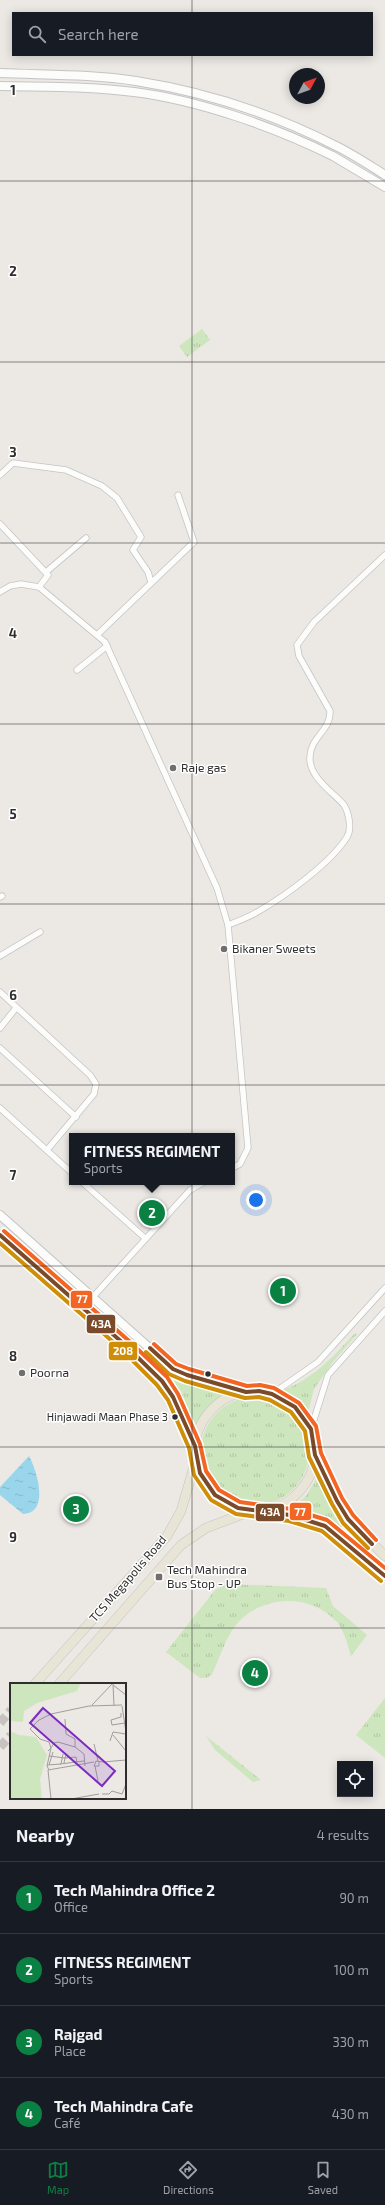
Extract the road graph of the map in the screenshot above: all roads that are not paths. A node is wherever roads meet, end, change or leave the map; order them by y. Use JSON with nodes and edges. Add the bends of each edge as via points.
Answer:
{"nodes":[{"id":1,"x":0,"y":73,"type":"edge"},
{"id":2,"x":136,"y":81,"type":"junction"},
{"id":3,"x":0,"y":86,"type":"edge"},
{"id":4,"x":134,"y":92,"type":"junction"},
{"id":5,"x":385,"y":175,"type":"edge"},
{"id":6,"x":385,"y":187,"type":"edge"},
{"id":7,"x":0,"y":475,"type":"edge"},
{"id":8,"x":178,"y":495,"type":"dead end"},
{"id":9,"x":0,"y":524,"type":"edge"},
{"id":10,"x":86,"y":538,"type":"dead end"},
{"id":11,"x":385,"y":555,"type":"edge"},
{"id":12,"x":46,"y":572,"type":"junction"},
{"id":13,"x":151,"y":582,"type":"junction"},
{"id":14,"x":39,"y":587,"type":"junction"},
{"id":15,"x":0,"y":592,"type":"edge"},
{"id":16,"x":98,"y":634,"type":"junction"},
{"id":17,"x":107,"y":646,"type":"junction"},
{"id":18,"x":77,"y":670,"type":"dead end"},
{"id":19,"x":228,"y":925,"type":"junction"},
{"id":20,"x":40,"y":932,"type":"dead end"},
{"id":21,"x":0,"y":956,"type":"edge"},
{"id":22,"x":0,"y":992,"type":"edge"},
{"id":23,"x":16,"y":1008,"type":"junction"},
{"id":24,"x":0,"y":1028,"type":"edge"},
{"id":25,"x":0,"y":1048,"type":"edge"},
{"id":26,"x":0,"y":1108,"type":"edge"},
{"id":27,"x":76,"y":1117,"type":"junction"},
{"id":28,"x":47,"y":1150,"type":"junction"},
{"id":29,"x":235,"y":1166,"type":"edge"},
{"id":30,"x":69,"y":1170,"type":"edge"},
{"id":31,"x":85,"y":1185,"type":"edge"},
{"id":32,"x":199,"y":1185,"type":"edge"},
{"id":33,"x":0,"y":1215,"type":"edge"},
{"id":34,"x":0,"y":1235,"type":"edge"},
{"id":35,"x":146,"y":1238,"type":"junction"},
{"id":36,"x":385,"y":1288,"type":"edge"},
{"id":37,"x":92,"y":1296,"type":"junction"},
{"id":38,"x":82,"y":1309,"type":"junction"},
{"id":39,"x":385,"y":1311,"type":"edge"},
{"id":40,"x":246,"y":1392,"type":"junction"},
{"id":41,"x":272,"y":1394,"type":"junction"},
{"id":42,"x":310,"y":1429,"type":"junction"},
{"id":43,"x":195,"y":1446,"type":"junction"},
{"id":44,"x":315,"y":1455,"type":"junction"},
{"id":45,"x":196,"y":1460,"type":"junction"},
{"id":46,"x":251,"y":1510,"type":"junction"},
{"id":47,"x":264,"y":1510,"type":"junction"},
{"id":48,"x":385,"y":1556,"type":"edge"},
{"id":49,"x":385,"y":1576,"type":"edge"},
{"id":50,"x":35,"y":1683,"type":"edge"},
{"id":51,"x":60,"y":1683,"type":"edge"}],
"edges":[{"from":1,"to":2,"type":"main road"},
{"from":2,"to":4,"type":"main road"},
{"from":2,"to":5,"type":"main road","via":[[228,103],[277,120],[338,147]]},
{"from":3,"to":4,"type":"main road"},
{"from":4,"to":6,"type":"main road","via":[[225,114],[273,130],[333,156]]},
{"from":7,"to":13,"type":"street","via":[[13,463],[22,463],[66,470],[102,486],[117,498],[141,537],[133,550],[148,572]]},
{"from":8,"to":13,"type":"street","via":[[194,542]]},
{"from":9,"to":12,"type":"street"},
{"from":10,"to":12,"type":"street"},
{"from":11,"to":19,"type":"street","via":[[314,622],[297,644],[299,656],[330,711],[330,721],[314,743],[309,757],[315,773],[344,806],[350,819],[348,836],[297,886],[257,912]]},
{"from":12,"to":14,"type":"street","via":[[48,575]]},
{"from":13,"to":16,"type":"street"},
{"from":14,"to":15,"type":"street","via":[[22,584],[10,586]]},
{"from":14,"to":16,"type":"street"},
{"from":16,"to":17,"type":"street"},
{"from":17,"to":18,"type":"street"},
{"from":17,"to":19,"type":"street","via":[[217,888]]},
{"from":19,"to":29,"type":"street","via":[[248,1148],[240,1164]]},
{"from":20,"to":21,"type":"street"},
{"from":22,"to":23,"type":"street"},
{"from":23,"to":24,"type":"street"},
{"from":23,"to":27,"type":"street","via":[[94,1080],[94,1094]]},
{"from":25,"to":27,"type":"street"},
{"from":26,"to":28,"type":"street"},
{"from":27,"to":28,"type":"street"},
{"from":28,"to":30,"type":"street"},
{"from":31,"to":35,"type":"street"},
{"from":32,"to":35,"type":"street","via":[[190,1190]]},
{"from":33,"to":37,"type":"main road"},
{"from":34,"to":38,"type":"main road"},
{"from":35,"to":37,"type":"street"},
{"from":36,"to":41,"type":"street","via":[[318,1362]]},
{"from":37,"to":38,"type":"street"},
{"from":37,"to":40,"type":"main road","via":[[173,1369]]},
{"from":38,"to":43,"type":"main road","via":[[124,1344],[162,1381],[173,1397]]},
{"from":39,"to":42,"type":"street","via":[[328,1376]]},
{"from":40,"to":41,"type":"main road"},
{"from":40,"to":43,"type":"main road","via":[[233,1395],[211,1410],[203,1421]]},
{"from":41,"to":42,"type":"main road","via":[[285,1399],[295,1407]]},
{"from":42,"to":44,"type":"main road"},
{"from":43,"to":45,"type":"main road"},
{"from":44,"to":47,"type":"main road","via":[[307,1481],[299,1492],[277,1507]]},
{"from":44,"to":48,"type":"main road","via":[[348,1519]]},
{"from":45,"to":46,"type":"main road","via":[[206,1484],[215,1495],[226,1503]]},
{"from":45,"to":50,"type":"main road","name":"TCS Megapolis Road","via":[[180,1511],[167,1536]]},
{"from":46,"to":47,"type":"main road"},
{"from":46,"to":51,"type":"main road","name":"TCS Megapolis Road","via":[[206,1528],[181,1545]]},
{"from":47,"to":49,"type":"main road","via":[[309,1519],[325,1526]]}]}
